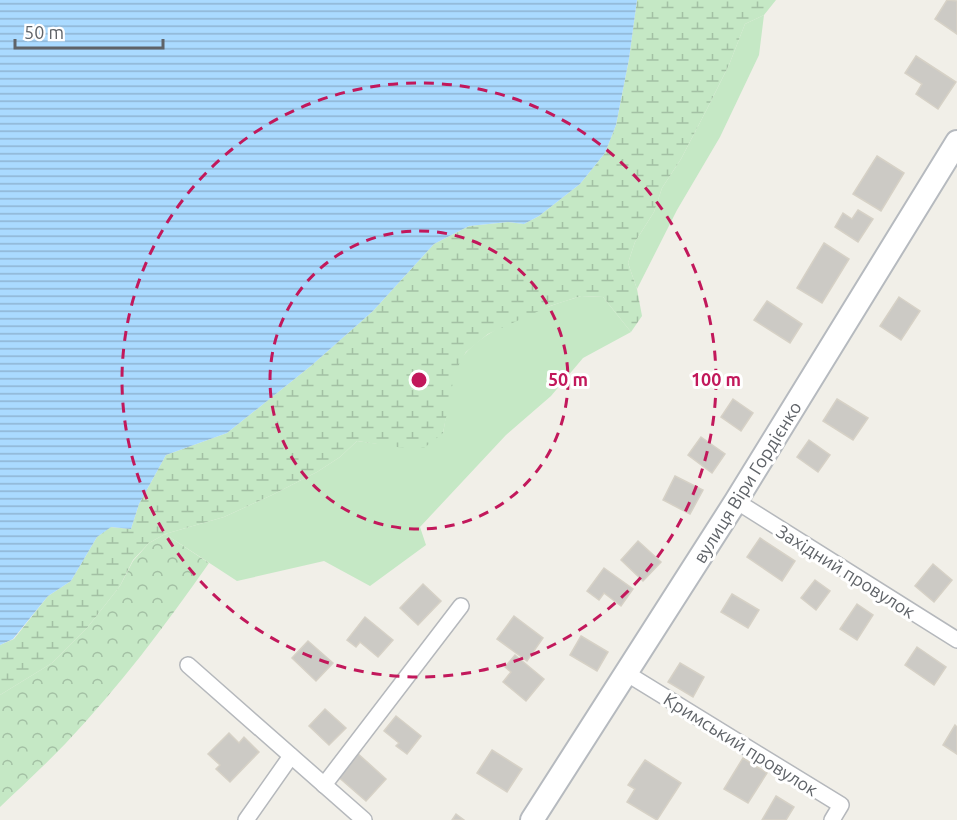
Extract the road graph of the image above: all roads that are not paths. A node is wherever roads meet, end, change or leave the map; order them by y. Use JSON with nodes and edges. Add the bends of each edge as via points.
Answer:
{"nodes":[{"id":1,"x":957,"y":142,"type":"edge"},
{"id":2,"x":736,"y":501,"type":"junction"},
{"id":3,"x":461,"y":606,"type":"dead end"},
{"id":4,"x":957,"y":640,"type":"edge"},
{"id":5,"x":188,"y":665,"type":"dead end"},
{"id":6,"x":626,"y":673,"type":"junction"},
{"id":7,"x":291,"y":756,"type":"junction"},
{"id":8,"x":324,"y":785,"type":"junction"},
{"id":9,"x":246,"y":820,"type":"edge"},
{"id":10,"x":364,"y":820,"type":"edge"},
{"id":11,"x":532,"y":820,"type":"edge"},
{"id":12,"x":832,"y":820,"type":"edge"}],
"edges":[{"from":1,"to":2,"type":"street","name":"вулиця Віри Гордієнко"},
{"from":2,"to":4,"type":"street","name":"Західний провулок"},
{"from":2,"to":6,"type":"street","name":"вулиця Віри Гордієнко"},
{"from":3,"to":8,"type":"street"},
{"from":5,"to":7,"type":"street"},
{"from":6,"to":11,"type":"street","name":"вулиця Віри Гордієнко"},
{"from":6,"to":12,"type":"street","name":"Кримський провулок","via":[[841,805]]},
{"from":7,"to":8,"type":"street"},
{"from":7,"to":9,"type":"street"},
{"from":8,"to":10,"type":"street"}]}
